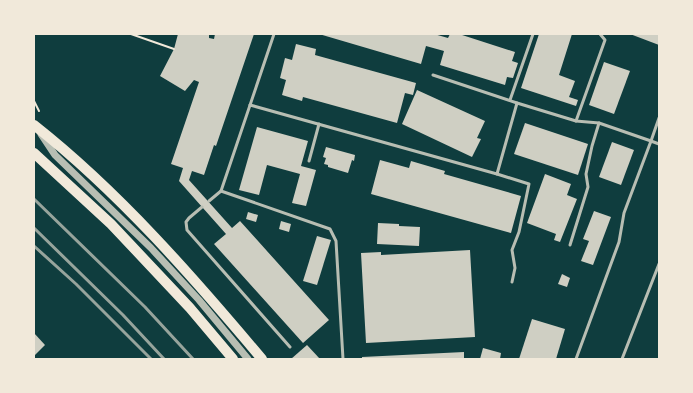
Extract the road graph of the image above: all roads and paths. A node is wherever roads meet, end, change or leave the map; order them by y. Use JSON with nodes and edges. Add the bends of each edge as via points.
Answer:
{"nodes":[{"id":1,"x":131,"y":34,"type":"edge"},
{"id":2,"x":274,"y":34,"type":"edge"},
{"id":3,"x":533,"y":34,"type":"edge"},
{"id":4,"x":600,"y":34,"type":"edge"},
{"id":5,"x":174,"y":49,"type":"dead end"},
{"id":6,"x":433,"y":75,"type":"dead end"},
{"id":7,"x":510,"y":100,"type":"junction"},
{"id":8,"x":34,"y":101,"type":"edge"},
{"id":9,"x":518,"y":103,"type":"junction"},
{"id":10,"x":250,"y":105,"type":"junction"},
{"id":11,"x":39,"y":110,"type":"dead end"},
{"id":12,"x":659,"y":118,"type":"edge"},
{"id":13,"x":576,"y":121,"type":"junction"},
{"id":14,"x":34,"y":122,"type":"edge"},
{"id":15,"x":599,"y":123,"type":"junction"},
{"id":16,"x":319,"y":124,"type":"junction"},
{"id":17,"x":34,"y":125,"type":"edge"},
{"id":18,"x":651,"y":141,"type":"junction"},
{"id":19,"x":659,"y":144,"type":"edge"},
{"id":20,"x":34,"y":153,"type":"edge"},
{"id":21,"x":309,"y":161,"type":"dead end"},
{"id":22,"x":498,"y":174,"type":"junction"},
{"id":23,"x":221,"y":190,"type":"junction"},
{"id":24,"x":209,"y":202,"type":"dead end"},
{"id":25,"x":202,"y":207,"type":"dead end"},
{"id":26,"x":570,"y":245,"type":"dead end"},
{"id":27,"x":659,"y":264,"type":"edge"},
{"id":28,"x":512,"y":282,"type":"dead end"},
{"id":29,"x":290,"y":347,"type":"dead end"},
{"id":30,"x":233,"y":359,"type":"edge"},
{"id":31,"x":248,"y":359,"type":"edge"},
{"id":32,"x":262,"y":359,"type":"edge"},
{"id":33,"x":343,"y":359,"type":"edge"},
{"id":34,"x":576,"y":359,"type":"edge"},
{"id":35,"x":622,"y":359,"type":"edge"}],
"edges":[{"from":1,"to":5,"type":"path"},
{"from":2,"to":10,"type":"lane"},
{"from":3,"to":7,"type":"lane"},
{"from":4,"to":13,"type":"lane","via":[[605,40]]},
{"from":6,"to":7,"type":"lane"},
{"from":7,"to":9,"type":"lane"},
{"from":8,"to":11,"type":"path"},
{"from":9,"to":13,"type":"lane"},
{"from":9,"to":22,"type":"lane"},
{"from":10,"to":16,"type":"lane"},
{"from":10,"to":23,"type":"lane"},
{"from":12,"to":18,"type":"lane"},
{"from":13,"to":15,"type":"lane"},
{"from":14,"to":31,"type":"street","via":[[55,155],[151,248]]},
{"from":15,"to":18,"type":"lane"},
{"from":15,"to":26,"type":"lane","via":[[586,174],[588,187]]},
{"from":16,"to":21,"type":"lane"},
{"from":16,"to":22,"type":"lane"},
{"from":17,"to":32,"type":"main road","via":[[125,207],[205,291]]},
{"from":18,"to":19,"type":"lane"},
{"from":18,"to":34,"type":"lane","via":[[624,213],[619,242]]},
{"from":20,"to":30,"type":"main road","via":[[111,224],[190,308]]},
{"from":22,"to":28,"type":"lane","via":[[529,184],[519,232],[512,250],[515,268]]},
{"from":23,"to":24,"type":"lane"},
{"from":23,"to":33,"type":"lane","via":[[330,229],[336,241]]},
{"from":25,"to":29,"type":"lane","via":[[186,222],[187,230]]},
{"from":27,"to":35,"type":"lane"}]}
